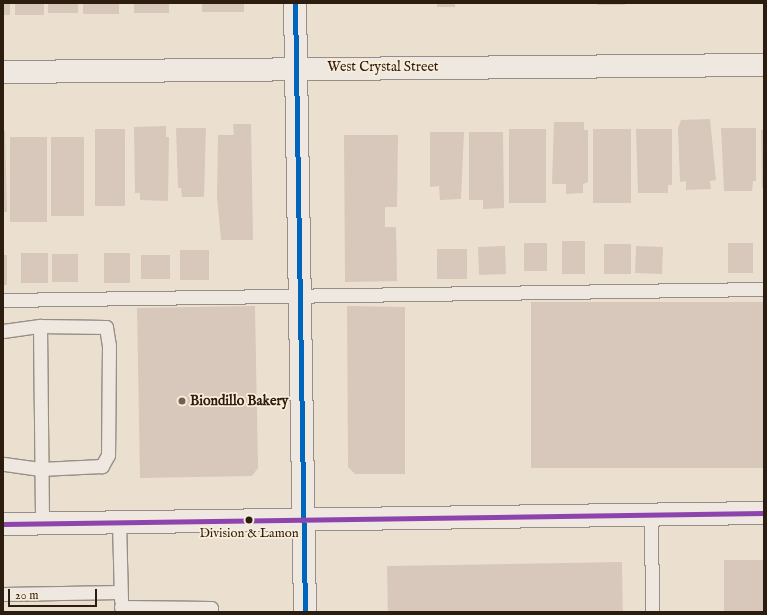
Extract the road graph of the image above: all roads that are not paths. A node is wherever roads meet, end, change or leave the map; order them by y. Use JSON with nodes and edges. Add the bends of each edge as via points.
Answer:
{"nodes":[{"id":1,"x":296,"y":3,"type":"edge"},
{"id":2,"x":764,"y":65,"type":"edge"},
{"id":3,"x":297,"y":68,"type":"junction"},
{"id":4,"x":3,"y":72,"type":"edge"},
{"id":5,"x":764,"y":289,"type":"edge"},
{"id":6,"x":300,"y":296,"type":"junction"},
{"id":7,"x":3,"y":300,"type":"edge"},
{"id":8,"x":40,"y":326,"type":"junction"},
{"id":9,"x":3,"y":331,"type":"edge"},
{"id":10,"x":3,"y":464,"type":"edge"},
{"id":11,"x":40,"y":469,"type":"junction"},
{"id":12,"x":764,"y":513,"type":"edge"},
{"id":13,"x":651,"y":515,"type":"junction"},
{"id":14,"x":304,"y":519,"type":"junction"},
{"id":15,"x":118,"y":522,"type":"junction"},
{"id":16,"x":42,"y":523,"type":"junction"},
{"id":17,"x":3,"y":524,"type":"edge"},
{"id":18,"x":120,"y":592,"type":"junction"},
{"id":19,"x":3,"y":594,"type":"edge"},
{"id":20,"x":121,"y":610,"type":"edge"},
{"id":21,"x":211,"y":612,"type":"edge"},
{"id":22,"x":306,"y":612,"type":"edge"},
{"id":23,"x":652,"y":612,"type":"edge"}],
"edges":[{"from":1,"to":3,"type":"street"},
{"from":2,"to":3,"type":"street","name":"West Crystal Street"},
{"from":3,"to":4,"type":"street","name":"West Crystal Street"},
{"from":3,"to":6,"type":"street"},
{"from":5,"to":6,"type":"lane"},
{"from":6,"to":7,"type":"lane"},
{"from":6,"to":14,"type":"street"},
{"from":8,"to":9,"type":"lane"},
{"from":8,"to":11,"type":"lane"},
{"from":8,"to":11,"type":"lane","via":[[106,327],[109,345],[108,456],[102,466]]},
{"from":10,"to":11,"type":"lane"},
{"from":11,"to":16,"type":"lane"},
{"from":12,"to":13,"type":"street"},
{"from":13,"to":14,"type":"street"},
{"from":13,"to":23,"type":"lane"},
{"from":14,"to":15,"type":"street"},
{"from":14,"to":22,"type":"street"},
{"from":15,"to":16,"type":"street"},
{"from":15,"to":18,"type":"lane"},
{"from":16,"to":17,"type":"street"},
{"from":18,"to":19,"type":"lane"},
{"from":18,"to":20,"type":"lane"},
{"from":20,"to":21,"type":"lane","via":[[211,608]]}]}
